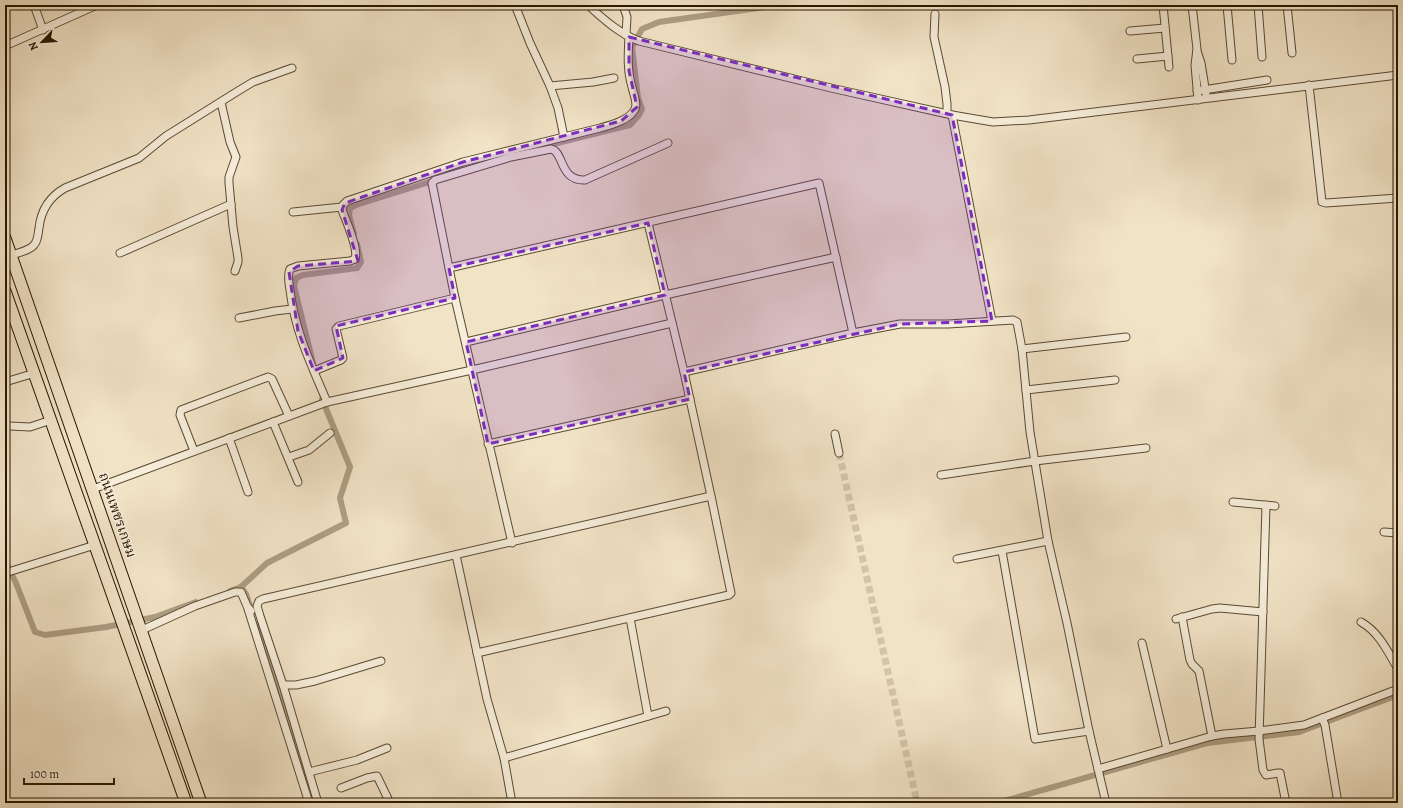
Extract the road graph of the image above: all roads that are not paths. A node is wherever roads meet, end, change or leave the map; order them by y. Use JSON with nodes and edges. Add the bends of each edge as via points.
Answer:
{"nodes":[{"id":1,"x":34,"y":5,"type":"edge"},
{"id":2,"x":516,"y":5,"type":"edge"},
{"id":3,"x":588,"y":5,"type":"edge"},
{"id":4,"x":623,"y":5,"type":"edge"},
{"id":5,"x":1163,"y":5,"type":"edge"},
{"id":6,"x":1192,"y":5,"type":"edge"},
{"id":7,"x":1227,"y":5,"type":"edge"},
{"id":8,"x":1258,"y":5,"type":"edge"},
{"id":9,"x":1287,"y":5,"type":"edge"},
{"id":10,"x":95,"y":6,"type":"edge"},
{"id":11,"x":935,"y":14,"type":"dead end"},
{"id":12,"x":1165,"y":28,"type":"junction"},
{"id":13,"x":42,"y":30,"type":"junction"},
{"id":14,"x":1130,"y":31,"type":"dead end"},
{"id":15,"x":629,"y":37,"type":"junction"},
{"id":16,"x":5,"y":46,"type":"edge"},
{"id":17,"x":1197,"y":49,"type":"junction"},
{"id":18,"x":1292,"y":53,"type":"dead end"},
{"id":19,"x":1168,"y":56,"type":"junction"},
{"id":20,"x":1262,"y":57,"type":"dead end"},
{"id":21,"x":1137,"y":58,"type":"dead end"},
{"id":22,"x":1232,"y":60,"type":"dead end"},
{"id":23,"x":1169,"y":67,"type":"dead end"},
{"id":24,"x":292,"y":68,"type":"dead end"},
{"id":25,"x":1398,"y":75,"type":"edge"},
{"id":26,"x":614,"y":78,"type":"dead end"},
{"id":27,"x":1267,"y":80,"type":"dead end"},
{"id":28,"x":550,"y":86,"type":"junction"},
{"id":29,"x":1309,"y":86,"type":"junction"},
{"id":30,"x":1205,"y":90,"type":"junction"},
{"id":31,"x":1197,"y":91,"type":"junction"},
{"id":32,"x":1207,"y":99,"type":"junction"},
{"id":33,"x":1198,"y":100,"type":"junction"},
{"id":34,"x":221,"y":102,"type":"junction"},
{"id":35,"x":949,"y":114,"type":"junction"},
{"id":36,"x":564,"y":137,"type":"junction"},
{"id":37,"x":668,"y":143,"type":"dead end"},
{"id":38,"x":1398,"y":198,"type":"edge"},
{"id":39,"x":231,"y":204,"type":"junction"},
{"id":40,"x":342,"y":207,"type":"junction"},
{"id":41,"x":293,"y":212,"type":"dead end"},
{"id":42,"x":648,"y":223,"type":"junction"},
{"id":43,"x":5,"y":238,"type":"edge"},
{"id":44,"x":120,"y":253,"type":"dead end"},
{"id":45,"x":11,"y":256,"type":"junction"},
{"id":46,"x":836,"y":258,"type":"junction"},
{"id":47,"x":449,"y":268,"type":"junction"},
{"id":48,"x":234,"y":271,"type":"dead end"},
{"id":49,"x":5,"y":291,"type":"edge"},
{"id":50,"x":666,"y":295,"type":"junction"},
{"id":51,"x":455,"y":298,"type":"junction"},
{"id":52,"x":292,"y":309,"type":"junction"},
{"id":53,"x":239,"y":318,"type":"dead end"},
{"id":54,"x":992,"y":321,"type":"junction"},
{"id":55,"x":672,"y":323,"type":"junction"},
{"id":56,"x":853,"y":333,"type":"junction"},
{"id":57,"x":1126,"y":337,"type":"dead end"},
{"id":58,"x":466,"y":342,"type":"junction"},
{"id":59,"x":1022,"y":349,"type":"junction"},
{"id":60,"x":472,"y":370,"type":"junction"},
{"id":61,"x":314,"y":371,"type":"junction"},
{"id":62,"x":684,"y":372,"type":"junction"},
{"id":63,"x":35,"y":373,"type":"junction"},
{"id":64,"x":1115,"y":380,"type":"dead end"},
{"id":65,"x":5,"y":382,"type":"edge"},
{"id":66,"x":1026,"y":390,"type":"junction"},
{"id":67,"x":690,"y":399,"type":"junction"},
{"id":68,"x":325,"y":402,"type":"junction"},
{"id":69,"x":290,"y":416,"type":"junction"},
{"id":70,"x":51,"y":420,"type":"junction"},
{"id":71,"x":273,"y":422,"type":"junction"},
{"id":72,"x":10,"y":426,"type":"dead end"},
{"id":73,"x":330,"y":433,"type":"dead end"},
{"id":74,"x":835,"y":434,"type":"dead end"},
{"id":75,"x":229,"y":438,"type":"junction"},
{"id":76,"x":488,"y":444,"type":"junction"},
{"id":77,"x":1146,"y":448,"type":"dead end"},
{"id":78,"x":194,"y":451,"type":"junction"},
{"id":79,"x":839,"y":453,"type":"tunnel mouth"},
{"id":80,"x":289,"y":457,"type":"junction"},
{"id":81,"x":1035,"y":461,"type":"junction"},
{"id":82,"x":941,"y":474,"type":"dead end"},
{"id":83,"x":298,"y":482,"type":"dead end"},
{"id":84,"x":93,"y":489,"type":"junction"},
{"id":85,"x":248,"y":492,"type":"dead end"},
{"id":86,"x":711,"y":496,"type":"junction"},
{"id":87,"x":1233,"y":502,"type":"dead end"},
{"id":88,"x":1266,"y":506,"type":"junction"},
{"id":89,"x":1276,"y":506,"type":"dead end"},
{"id":90,"x":1384,"y":532,"type":"dead end"},
{"id":91,"x":1398,"y":533,"type":"edge"},
{"id":92,"x":1048,"y":541,"type":"junction"},
{"id":93,"x":512,"y":543,"type":"junction"},
{"id":94,"x":95,"y":545,"type":"junction"},
{"id":95,"x":1002,"y":551,"type":"junction"},
{"id":96,"x":456,"y":555,"type":"junction"},
{"id":97,"x":957,"y":559,"type":"dead end"},
{"id":98,"x":8,"y":572,"type":"edge"},
{"id":99,"x":249,"y":610,"type":"junction"},
{"id":100,"x":1263,"y":612,"type":"junction"},
{"id":101,"x":259,"y":616,"type":"junction"},
{"id":102,"x":630,"y":618,"type":"junction"},
{"id":103,"x":1360,"y":622,"type":"dead end"},
{"id":104,"x":139,"y":623,"type":"junction"},
{"id":105,"x":1142,"y":643,"type":"dead end"},
{"id":106,"x":477,"y":653,"type":"junction"},
{"id":107,"x":381,"y":661,"type":"dead end"},
{"id":108,"x":1398,"y":668,"type":"edge"},
{"id":109,"x":283,"y":685,"type":"junction"},
{"id":110,"x":1398,"y":689,"type":"edge"},
{"id":111,"x":666,"y":711,"type":"dead end"},
{"id":112,"x":648,"y":716,"type":"junction"},
{"id":113,"x":1324,"y":721,"type":"junction"},
{"id":114,"x":1088,"y":731,"type":"junction"},
{"id":115,"x":1259,"y":735,"type":"junction"},
{"id":116,"x":1212,"y":736,"type":"junction"},
{"id":117,"x":387,"y":748,"type":"dead end"},
{"id":118,"x":1167,"y":749,"type":"junction"},
{"id":119,"x":504,"y":758,"type":"junction"},
{"id":120,"x":309,"y":772,"type":"junction"},
{"id":121,"x":1099,"y":772,"type":"junction"},
{"id":122,"x":341,"y":788,"type":"dead end"},
{"id":123,"x":186,"y":803,"type":"edge"},
{"id":124,"x":201,"y":803,"type":"edge"},
{"id":125,"x":309,"y":803,"type":"edge"},
{"id":126,"x":318,"y":803,"type":"edge"},
{"id":127,"x":390,"y":803,"type":"edge"},
{"id":128,"x":512,"y":803,"type":"edge"},
{"id":129,"x":1106,"y":803,"type":"edge"},
{"id":130,"x":1286,"y":803,"type":"edge"},
{"id":131,"x":1338,"y":803,"type":"edge"}],
"edges":[{"from":1,"to":13,"type":"street"},
{"from":2,"to":28,"type":"street"},
{"from":3,"to":15,"type":"street"},
{"from":4,"to":15,"type":"street"},
{"from":5,"to":12,"type":"street"},
{"from":6,"to":17,"type":"street"},
{"from":7,"to":22,"type":"street"},
{"from":8,"to":20,"type":"street"},
{"from":9,"to":18,"type":"street"},
{"from":10,"to":13,"type":"street"},
{"from":11,"to":35,"type":"street","via":[[934,37]]},
{"from":12,"to":14,"type":"street"},
{"from":12,"to":19,"type":"street"},
{"from":13,"to":16,"type":"street"},
{"from":15,"to":35,"type":"street"},
{"from":15,"to":36,"type":"street","via":[[629,71],[636,108],[621,121]]},
{"from":17,"to":30,"type":"street"},
{"from":17,"to":31,"type":"street"},
{"from":19,"to":21,"type":"street"},
{"from":19,"to":23,"type":"street"},
{"from":24,"to":34,"type":"street","via":[[253,82]]},
{"from":25,"to":29,"type":"street"},
{"from":26,"to":28,"type":"street"},
{"from":27,"to":30,"type":"street"},
{"from":28,"to":36,"type":"street"},
{"from":29,"to":32,"type":"street"},
{"from":29,"to":38,"type":"street","via":[[1322,202],[1326,204]]},
{"from":30,"to":31,"type":"street"},
{"from":30,"to":32,"type":"street"},
{"from":31,"to":33,"type":"street"},
{"from":32,"to":33,"type":"street"},
{"from":33,"to":35,"type":"street","via":[[1004,122]]},
{"from":34,"to":39,"type":"street","via":[[230,142],[236,156],[229,177]]},
{"from":34,"to":45,"type":"street","via":[[166,136],[139,158],[56,193],[45,206],[34,245]]},
{"from":35,"to":54,"type":"street"},
{"from":36,"to":40,"type":"street","via":[[463,162],[352,200]]},
{"from":37,"to":47,"type":"street","via":[[585,180],[576,179],[566,172],[556,151],[551,149],[504,159],[435,180],[432,183],[433,191]]},
{"from":39,"to":44,"type":"street"},
{"from":39,"to":48,"type":"street","via":[[238,258]]},
{"from":40,"to":41,"type":"street"},
{"from":40,"to":52,"type":"street","via":[[356,254],[355,259],[290,269]]},
{"from":42,"to":46,"type":"street","via":[[819,183]]},
{"from":42,"to":47,"type":"street"},
{"from":42,"to":50,"type":"street"},
{"from":43,"to":45,"type":"main road","name":"ถนนเพชรเกษม"},
{"from":45,"to":84,"type":"main road","name":"ถนนเพชรเกษม"},
{"from":46,"to":50,"type":"street"},
{"from":46,"to":56,"type":"street"},
{"from":47,"to":51,"type":"street"},
{"from":49,"to":63,"type":"main road"},
{"from":50,"to":55,"type":"street"},
{"from":50,"to":58,"type":"street"},
{"from":51,"to":58,"type":"street"},
{"from":51,"to":61,"type":"street","via":[[339,326],[336,329],[343,358]]},
{"from":52,"to":53,"type":"street"},
{"from":52,"to":61,"type":"street"},
{"from":54,"to":56,"type":"street","via":[[900,324]]},
{"from":54,"to":59,"type":"street","via":[[1015,320]]},
{"from":55,"to":60,"type":"street"},
{"from":55,"to":62,"type":"street"},
{"from":56,"to":62,"type":"street"},
{"from":57,"to":59,"type":"street"},
{"from":58,"to":60,"type":"street"},
{"from":59,"to":66,"type":"street"},
{"from":60,"to":68,"type":"street"},
{"from":60,"to":76,"type":"street"},
{"from":61,"to":68,"type":"street"},
{"from":62,"to":67,"type":"street"},
{"from":63,"to":65,"type":"street"},
{"from":63,"to":70,"type":"main road"},
{"from":64,"to":66,"type":"street"},
{"from":66,"to":81,"type":"street"},
{"from":67,"to":76,"type":"street"},
{"from":67,"to":86,"type":"street"},
{"from":68,"to":69,"type":"street"},
{"from":69,"to":71,"type":"street"},
{"from":69,"to":78,"type":"street","via":[[272,379],[268,377],[181,410],[180,415]]},
{"from":70,"to":72,"type":"street","via":[[30,428]]},
{"from":70,"to":94,"type":"main road"},
{"from":71,"to":75,"type":"street"},
{"from":71,"to":80,"type":"street"},
{"from":73,"to":80,"type":"street","via":[[309,450]]},
{"from":74,"to":79,"type":"street"},
{"from":75,"to":78,"type":"street"},
{"from":75,"to":85,"type":"street"},
{"from":76,"to":93,"type":"street"},
{"from":77,"to":81,"type":"street"},
{"from":78,"to":84,"type":"street"},
{"from":80,"to":83,"type":"street"},
{"from":81,"to":82,"type":"street"},
{"from":81,"to":92,"type":"street"},
{"from":84,"to":104,"type":"main road","name":"ถนนเพชรเกษม"},
{"from":86,"to":93,"type":"street"},
{"from":86,"to":102,"type":"street","via":[[731,593]]},
{"from":87,"to":88,"type":"street"},
{"from":88,"to":89,"type":"street"},
{"from":88,"to":100,"type":"street"},
{"from":90,"to":91,"type":"street"},
{"from":92,"to":95,"type":"street"},
{"from":92,"to":114,"type":"street"},
{"from":93,"to":96,"type":"street"},
{"from":94,"to":98,"type":"street"},
{"from":94,"to":123,"type":"main road"},
{"from":95,"to":97,"type":"street"},
{"from":95,"to":114,"type":"street","via":[[1034,738]]},
{"from":96,"to":101,"type":"street","via":[[263,599],[257,604]]},
{"from":96,"to":106,"type":"street"},
{"from":99,"to":101,"type":"street"},
{"from":99,"to":104,"type":"street","via":[[241,592],[235,592]]},
{"from":99,"to":125,"type":"street"},
{"from":100,"to":115,"type":"street"},
{"from":100,"to":116,"type":"street","via":[[1220,608],[1179,618],[1190,660],[1199,671]]},
{"from":101,"to":109,"type":"street"},
{"from":102,"to":106,"type":"street"},
{"from":102,"to":112,"type":"street"},
{"from":103,"to":108,"type":"street","via":[[1376,633]]},
{"from":104,"to":124,"type":"main road","name":"ถนนเพชรเกษม"},
{"from":105,"to":118,"type":"street"},
{"from":106,"to":119,"type":"street"},
{"from":107,"to":109,"type":"street","via":[[316,681]]},
{"from":109,"to":120,"type":"street"},
{"from":110,"to":113,"type":"street"},
{"from":111,"to":112,"type":"street"},
{"from":112,"to":119,"type":"street"},
{"from":113,"to":115,"type":"street"},
{"from":113,"to":131,"type":"street"},
{"from":114,"to":121,"type":"street"},
{"from":115,"to":116,"type":"street"},
{"from":115,"to":130,"type":"street","via":[[1263,770],[1266,775],[1280,773]]},
{"from":116,"to":118,"type":"street"},
{"from":117,"to":120,"type":"street","via":[[357,760]]},
{"from":118,"to":121,"type":"street"},
{"from":119,"to":128,"type":"street"},
{"from":120,"to":126,"type":"street"},
{"from":121,"to":129,"type":"street"},
{"from":122,"to":127,"type":"street","via":[[377,776]]}]}
